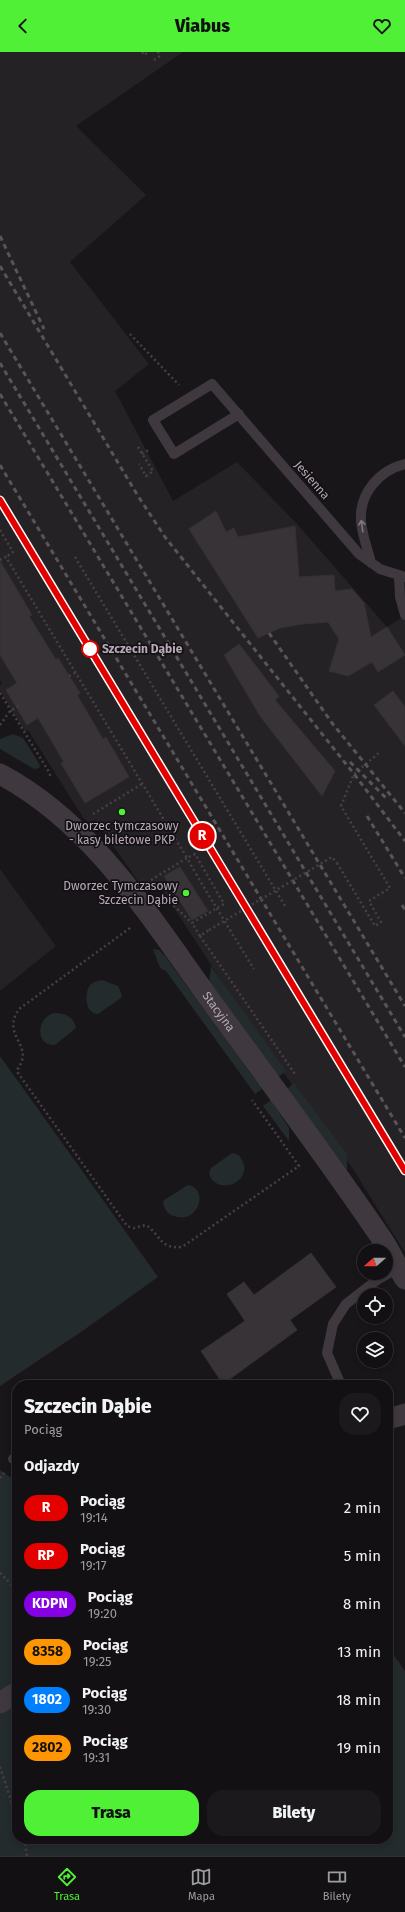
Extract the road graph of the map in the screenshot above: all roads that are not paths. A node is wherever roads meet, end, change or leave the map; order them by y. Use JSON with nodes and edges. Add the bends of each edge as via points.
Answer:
{"nodes":[{"id":1,"x":238,"y":414,"type":"junction"},
{"id":2,"x":405,"y":464,"type":"edge"},
{"id":3,"x":371,"y":563,"type":"junction"},
{"id":4,"x":402,"y":576,"type":"edge"},
{"id":5,"x":405,"y":615,"type":"edge"},
{"id":6,"x":0,"y":774,"type":"edge"},
{"id":7,"x":401,"y":1273,"type":"edge"},
{"id":8,"x":339,"y":1380,"type":"edge"},
{"id":9,"x":405,"y":1414,"type":"edge"},
{"id":10,"x":393,"y":1418,"type":"edge"},
{"id":11,"x":12,"y":1695,"type":"edge"},
{"id":12,"x":0,"y":1703,"type":"edge"}],
"edges":[{"from":1,"to":1,"type":"lane","name":"Jesienna","via":[[174,454],[153,420],[212,384]]},
{"from":1,"to":3,"type":"lane","name":"Jesienna","via":[[352,546]]},
{"from":3,"to":2,"type":"lane","one_way":true,"via":[[362,526],[361,511],[364,501],[370,487],[380,476],[392,468]]},
{"from":3,"to":4,"type":"lane","name":"Jesienna"},
{"from":4,"to":5,"type":"lane","via":[[400,597]]},
{"from":6,"to":7,"type":"street","name":"Stacyjna","via":[[66,819],[105,859],[313,1141],[385,1244]]},
{"from":7,"to":8,"type":"lane","via":[[377,1280],[346,1304],[333,1324],[327,1353]]},
{"from":9,"to":10,"type":"street"},
{"from":11,"to":12,"type":"street"}]}
